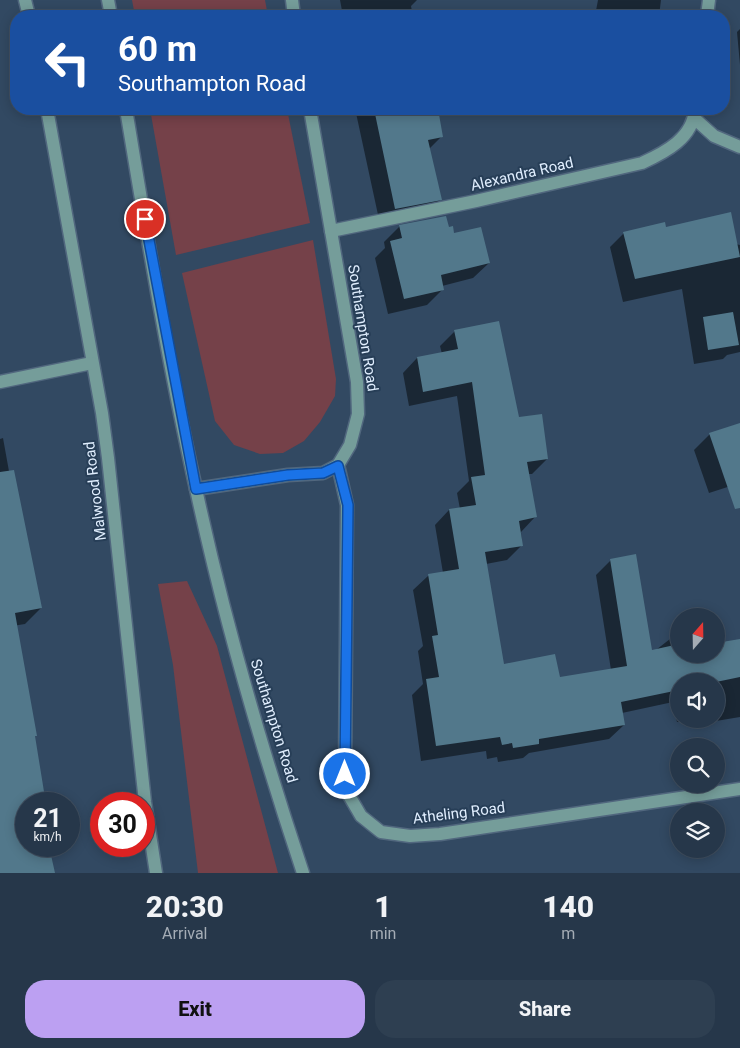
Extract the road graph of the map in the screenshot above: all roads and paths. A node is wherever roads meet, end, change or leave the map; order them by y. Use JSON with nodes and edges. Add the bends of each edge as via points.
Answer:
{"nodes":[{"id":1,"x":47,"y":115,"type":"edge"},
{"id":2,"x":127,"y":115,"type":"edge"},
{"id":3,"x":311,"y":115,"type":"edge"},
{"id":4,"x":694,"y":115,"type":"edge"},
{"id":5,"x":695,"y":115,"type":"edge"},
{"id":6,"x":740,"y":147,"type":"edge"},
{"id":7,"x":331,"y":231,"type":"junction"},
{"id":8,"x":92,"y":363,"type":"junction"},
{"id":9,"x":0,"y":382,"type":"edge"},
{"id":10,"x":338,"y":466,"type":"junction"},
{"id":11,"x":196,"y":489,"type":"junction"},
{"id":12,"x":740,"y":789,"type":"edge"},
{"id":13,"x":156,"y":873,"type":"edge"},
{"id":14,"x":303,"y":873,"type":"edge"}],
"edges":[{"from":1,"to":8,"type":"street","name":"Malwood Road"},
{"from":2,"to":11,"type":"street","name":"Southampton Road"},
{"from":3,"to":7,"type":"street","name":"Southampton Road"},
{"from":4,"to":7,"type":"street","name":"Alexandra Road","via":[[682,140],[642,163]]},
{"from":5,"to":6,"type":"street","via":[[714,136]]},
{"from":7,"to":10,"type":"street","name":"Southampton Road","via":[[353,354],[358,414],[350,444]]},
{"from":8,"to":9,"type":"street"},
{"from":8,"to":13,"type":"street","name":"Malwood Road","via":[[108,458],[145,802]]},
{"from":10,"to":11,"type":"street","via":[[323,473]]},
{"from":10,"to":12,"type":"street","name":"Atheling Road","via":[[348,505],[345,774],[347,792],[360,816],[381,832],[410,836],[440,834]]},
{"from":11,"to":14,"type":"street","name":"Southampton Road","via":[[244,683]]}]}
